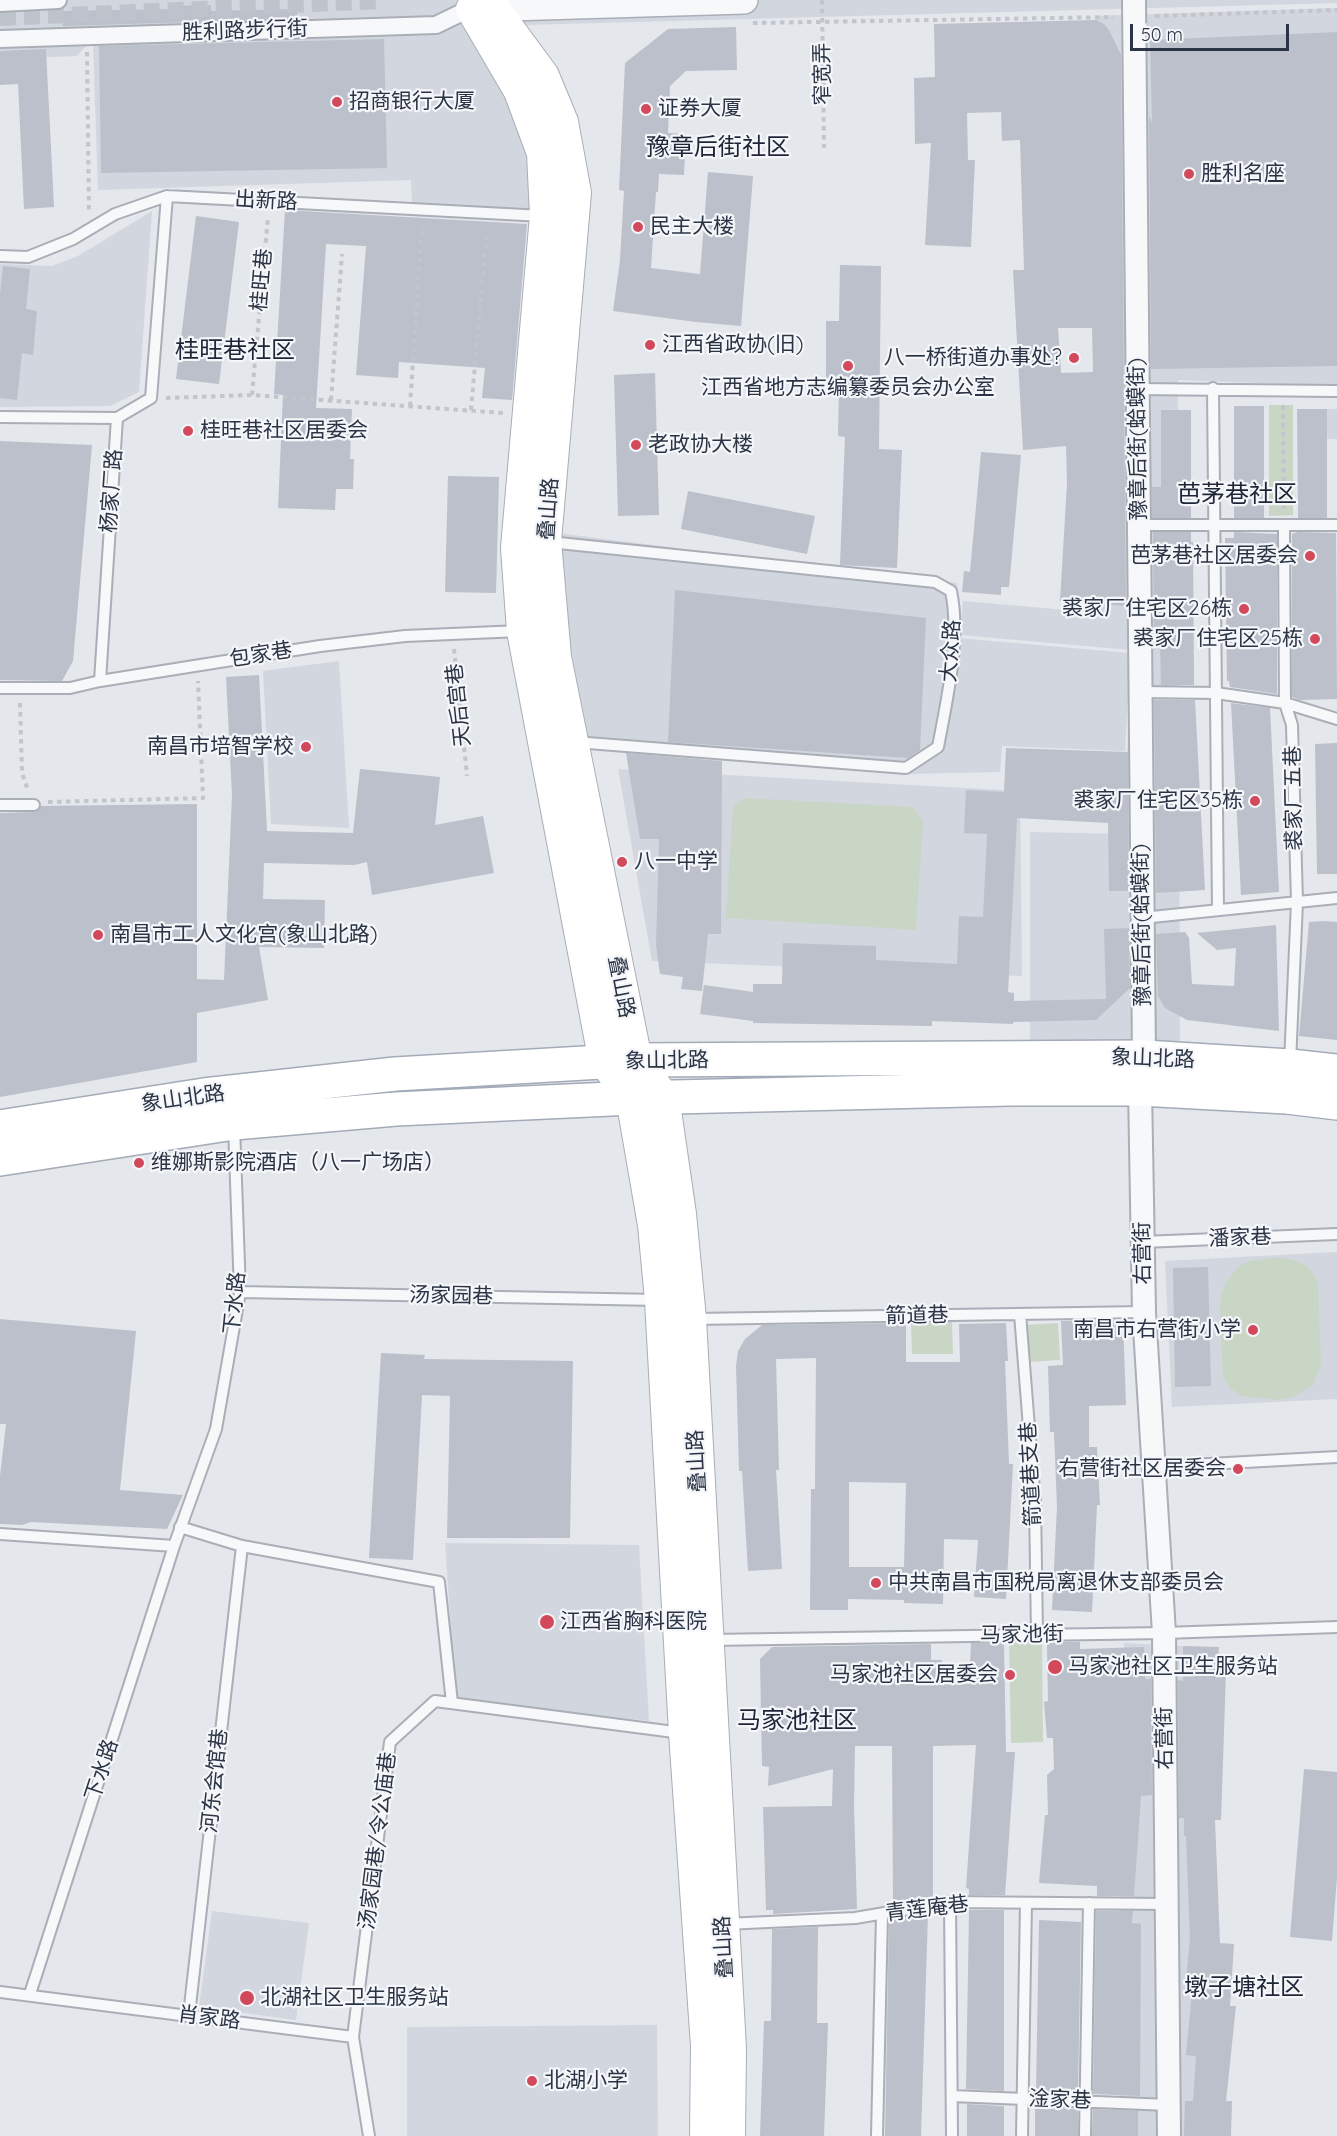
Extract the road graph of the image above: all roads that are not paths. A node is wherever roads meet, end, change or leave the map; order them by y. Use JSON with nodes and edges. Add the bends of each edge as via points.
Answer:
{"nodes":[{"id":1,"x":47,"y":0,"type":"edge"},
{"id":2,"x":58,"y":0,"type":"edge"},
{"id":3,"x":0,"y":3,"type":"edge"},
{"id":4,"x":476,"y":3,"type":"edge"},
{"id":5,"x":1134,"y":8,"type":"edge"},
{"id":6,"x":747,"y":11,"type":"edge"},
{"id":7,"x":0,"y":39,"type":"edge"},
{"id":8,"x":167,"y":196,"type":"junction"},
{"id":9,"x":546,"y":216,"type":"junction"},
{"id":10,"x":0,"y":256,"type":"edge"},
{"id":11,"x":1137,"y":388,"type":"junction"},
{"id":12,"x":1214,"y":388,"type":"junction"},
{"id":13,"x":1337,"y":391,"type":"edge"},
{"id":14,"x":0,"y":417,"type":"edge"},
{"id":15,"x":117,"y":418,"type":"junction"},
{"id":16,"x":1215,"y":524,"type":"junction"},
{"id":17,"x":1139,"y":525,"type":"junction"},
{"id":18,"x":1337,"y":525,"type":"edge"},
{"id":19,"x":1284,"y":530,"type":"dead end"},
{"id":20,"x":545,"y":541,"type":"junction"},
{"id":21,"x":523,"y":631,"type":"junction"},
{"id":22,"x":100,"y":681,"type":"junction"},
{"id":23,"x":0,"y":688,"type":"edge"},
{"id":24,"x":1140,"y":692,"type":"junction"},
{"id":25,"x":1216,"y":693,"type":"junction"},
{"id":26,"x":1285,"y":703,"type":"junction"},
{"id":27,"x":1337,"y":719,"type":"edge"},
{"id":28,"x":572,"y":742,"type":"junction"},
{"id":29,"x":36,"y":801,"type":"road end"},
{"id":30,"x":0,"y":805,"type":"edge"},
{"id":31,"x":1337,"y":898,"type":"edge"},
{"id":32,"x":1297,"y":902,"type":"junction"},
{"id":33,"x":1218,"y":910,"type":"junction"},
{"id":34,"x":1143,"y":918,"type":"junction"},
{"id":35,"x":620,"y":1061,"type":"junction"},
{"id":36,"x":1290,"y":1066,"type":"junction"},
{"id":37,"x":1337,"y":1071,"type":"edge"},
{"id":38,"x":1142,"y":1073,"type":"junction"},
{"id":39,"x":647,"y":1098,"type":"junction"},
{"id":40,"x":1337,"y":1102,"type":"edge"},
{"id":41,"x":234,"y":1123,"type":"junction"},
{"id":42,"x":0,"y":1127,"type":"edge"},
{"id":43,"x":0,"y":1159,"type":"edge"},
{"id":44,"x":1337,"y":1234,"type":"edge"},
{"id":45,"x":1143,"y":1242,"type":"junction"},
{"id":46,"x":240,"y":1292,"type":"junction"},
{"id":47,"x":661,"y":1300,"type":"junction"},
{"id":48,"x":1144,"y":1312,"type":"junction"},
{"id":49,"x":1020,"y":1314,"type":"junction"},
{"id":50,"x":690,"y":1319,"type":"junction"},
{"id":51,"x":1337,"y":1457,"type":"edge"},
{"id":52,"x":1154,"y":1467,"type":"junction"},
{"id":53,"x":180,"y":1527,"type":"junction"},
{"id":54,"x":0,"y":1534,"type":"edge"},
{"id":55,"x":174,"y":1546,"type":"junction"},
{"id":56,"x":242,"y":1546,"type":"junction"},
{"id":57,"x":1337,"y":1627,"type":"edge"},
{"id":58,"x":1164,"y":1633,"type":"junction"},
{"id":59,"x":1036,"y":1635,"type":"junction"},
{"id":60,"x":706,"y":1640,"type":"junction"},
{"id":61,"x":452,"y":1703,"type":"junction"},
{"id":62,"x":685,"y":1733,"type":"junction"},
{"id":63,"x":950,"y":1902,"type":"junction"},
{"id":64,"x":1026,"y":1903,"type":"junction"},
{"id":65,"x":1089,"y":1903,"type":"junction"},
{"id":66,"x":1167,"y":1904,"type":"junction"},
{"id":67,"x":882,"y":1914,"type":"junction"},
{"id":68,"x":722,"y":1924,"type":"junction"},
{"id":69,"x":0,"y":1992,"type":"edge"},
{"id":70,"x":30,"y":1994,"type":"junction"},
{"id":71,"x":189,"y":2015,"type":"junction"},
{"id":72,"x":353,"y":2037,"type":"junction"},
{"id":73,"x":952,"y":2096,"type":"junction"},
{"id":74,"x":1023,"y":2099,"type":"junction"},
{"id":75,"x":1086,"y":2102,"type":"junction"},
{"id":76,"x":1169,"y":2105,"type":"junction"},
{"id":77,"x":369,"y":2136,"type":"edge"},
{"id":78,"x":706,"y":2136,"type":"edge"},
{"id":79,"x":729,"y":2136,"type":"edge"},
{"id":80,"x":877,"y":2136,"type":"edge"},
{"id":81,"x":952,"y":2136,"type":"edge"},
{"id":82,"x":1022,"y":2136,"type":"edge"},
{"id":83,"x":1085,"y":2136,"type":"edge"},
{"id":84,"x":1169,"y":2136,"type":"edge"}],
"edges":[{"from":1,"to":2,"type":"street"},
{"from":1,"to":3,"type":"street"},
{"from":4,"to":6,"type":"street"},
{"from":4,"to":7,"type":"street","name":"胜利路步行街","via":[[436,26]]},
{"from":4,"to":9,"type":"main road","name":"叠山路","via":[[520,90],[543,153]]},
{"from":4,"to":20,"type":"main road","name":"叠山路","via":[[543,76],[562,122],[575,193]]},
{"from":5,"to":11,"type":"street","name":"豫章后街(蛤蟆街)"},
{"from":8,"to":9,"type":"lane","name":"出新路"},
{"from":8,"to":10,"type":"lane","name":"出新路","via":[[115,214],[73,239],[28,258]]},
{"from":8,"to":15,"type":"lane","via":[[151,398]]},
{"from":9,"to":21,"type":"main road","name":"叠山路","via":[[517,548]]},
{"from":11,"to":12,"type":"lane"},
{"from":11,"to":17,"type":"street","name":"豫章后街(蛤蟆街)"},
{"from":12,"to":13,"type":"lane"},
{"from":12,"to":16,"type":"lane"},
{"from":14,"to":15,"type":"lane","name":"杨家厂路"},
{"from":15,"to":22,"type":"lane","name":"杨家厂路"},
{"from":16,"to":17,"type":"lane"},
{"from":16,"to":18,"type":"lane"},
{"from":16,"to":25,"type":"lane"},
{"from":17,"to":24,"type":"street","name":"豫章后街(蛤蟆街)"},
{"from":19,"to":26,"type":"lane","name":"裘家厂五巷"},
{"from":20,"to":28,"type":"main road","name":"叠山路","via":[[555,657]]},
{"from":20,"to":28,"type":"lane","name":"大众路","via":[[935,582],[951,591],[955,611],[949,687],[938,747],[906,768]]},
{"from":21,"to":22,"type":"lane","name":"包家巷","via":[[405,636],[320,646]]},
{"from":21,"to":35,"type":"main road","name":"叠山路"},
{"from":22,"to":23,"type":"lane","name":"包家巷","via":[[70,688]]},
{"from":24,"to":25,"type":"lane"},
{"from":24,"to":34,"type":"street","name":"豫章后街(蛤蟆街)"},
{"from":25,"to":26,"type":"lane"},
{"from":25,"to":33,"type":"lane"},
{"from":26,"to":27,"type":"lane"},
{"from":26,"to":32,"type":"lane","name":"裘家厂五巷","via":[[1292,725]]},
{"from":28,"to":35,"type":"main road","name":"叠山路"},
{"from":29,"to":30,"type":"lane"},
{"from":31,"to":32,"type":"lane"},
{"from":32,"to":33,"type":"lane"},
{"from":32,"to":36,"type":"lane","name":"裘家厂五巷"},
{"from":33,"to":34,"type":"lane"},
{"from":34,"to":38,"type":"street","name":"豫章后街(蛤蟆街)"},
{"from":35,"to":38,"type":"main road","name":"象山北路"},
{"from":35,"to":39,"type":"main road","name":"叠山路"},
{"from":35,"to":42,"type":"main road","name":"象山北路","via":[[362,1077],[204,1095]]},
{"from":36,"to":37,"type":"main road","name":"象山北路"},
{"from":36,"to":38,"type":"main road","name":"象山北路"},
{"from":38,"to":39,"type":"main road","name":"象山北路","via":[[1010,1089]]},
{"from":38,"to":40,"type":"main road","name":"象山北路"},
{"from":38,"to":45,"type":"street","name":"右营街"},
{"from":39,"to":41,"type":"main road","name":"象山北路","via":[[396,1109]]},
{"from":39,"to":47,"type":"main road","name":"叠山路"},
{"from":39,"to":50,"type":"main road","name":"叠山路","via":[[680,1214]]},
{"from":41,"to":43,"type":"main road","name":"象山北路"},
{"from":41,"to":46,"type":"lane","name":"下水路"},
{"from":44,"to":45,"type":"lane","name":"潘家巷"},
{"from":45,"to":48,"type":"street","name":"右营街"},
{"from":46,"to":47,"type":"lane","name":"汤家园巷"},
{"from":46,"to":53,"type":"lane","name":"下水路","via":[[216,1429]]},
{"from":47,"to":62,"type":"main road","name":"叠山路"},
{"from":48,"to":49,"type":"lane","name":"箭道巷"},
{"from":48,"to":52,"type":"street","name":"右营街"},
{"from":49,"to":50,"type":"lane","name":"箭道巷"},
{"from":49,"to":59,"type":"lane","name":"箭道巷支巷","via":[[1035,1503]]},
{"from":50,"to":60,"type":"main road","name":"叠山路"},
{"from":51,"to":52,"type":"lane"},
{"from":52,"to":58,"type":"street","name":"右营街"},
{"from":53,"to":55,"type":"lane","name":"下水路"},
{"from":53,"to":56,"type":"lane"},
{"from":54,"to":55,"type":"lane"},
{"from":55,"to":70,"type":"lane","name":"下水路"},
{"from":56,"to":61,"type":"lane","via":[[439,1582]]},
{"from":56,"to":71,"type":"lane","name":"河东会馆巷"},
{"from":57,"to":58,"type":"lane","name":"马家池街"},
{"from":58,"to":59,"type":"lane","name":"马家池街"},
{"from":58,"to":66,"type":"street","name":"右营街"},
{"from":59,"to":60,"type":"lane","name":"马家池街"},
{"from":60,"to":68,"type":"main road","name":"叠山路"},
{"from":61,"to":62,"type":"lane","name":"汤家园巷/令公庙巷"},
{"from":61,"to":72,"type":"lane","name":"汤家园巷/令公庙巷","via":[[435,1701],[390,1742]]},
{"from":62,"to":78,"type":"main road","name":"叠山路","via":[[707,2046]]},
{"from":63,"to":64,"type":"lane","name":"青莲庵巷"},
{"from":63,"to":67,"type":"lane","name":"青莲庵巷"},
{"from":63,"to":73,"type":"lane"},
{"from":64,"to":65,"type":"lane","name":"青莲庵巷"},
{"from":64,"to":74,"type":"lane"},
{"from":65,"to":66,"type":"lane","name":"青莲庵巷"},
{"from":65,"to":75,"type":"lane"},
{"from":66,"to":76,"type":"street","name":"右营街"},
{"from":67,"to":68,"type":"lane","name":"青莲庵巷"},
{"from":67,"to":80,"type":"lane"},
{"from":68,"to":79,"type":"main road","name":"叠山路","via":[[730,2049]]},
{"from":69,"to":70,"type":"lane","name":"肖家路"},
{"from":70,"to":71,"type":"lane","name":"肖家路"},
{"from":71,"to":72,"type":"lane","name":"肖家路"},
{"from":72,"to":77,"type":"lane"},
{"from":73,"to":74,"type":"lane","name":"淦家巷"},
{"from":73,"to":81,"type":"lane"},
{"from":74,"to":75,"type":"lane","name":"淦家巷"},
{"from":74,"to":82,"type":"lane"},
{"from":75,"to":76,"type":"lane","name":"淦家巷"},
{"from":75,"to":83,"type":"lane"},
{"from":76,"to":84,"type":"street","name":"右营街"}]}
